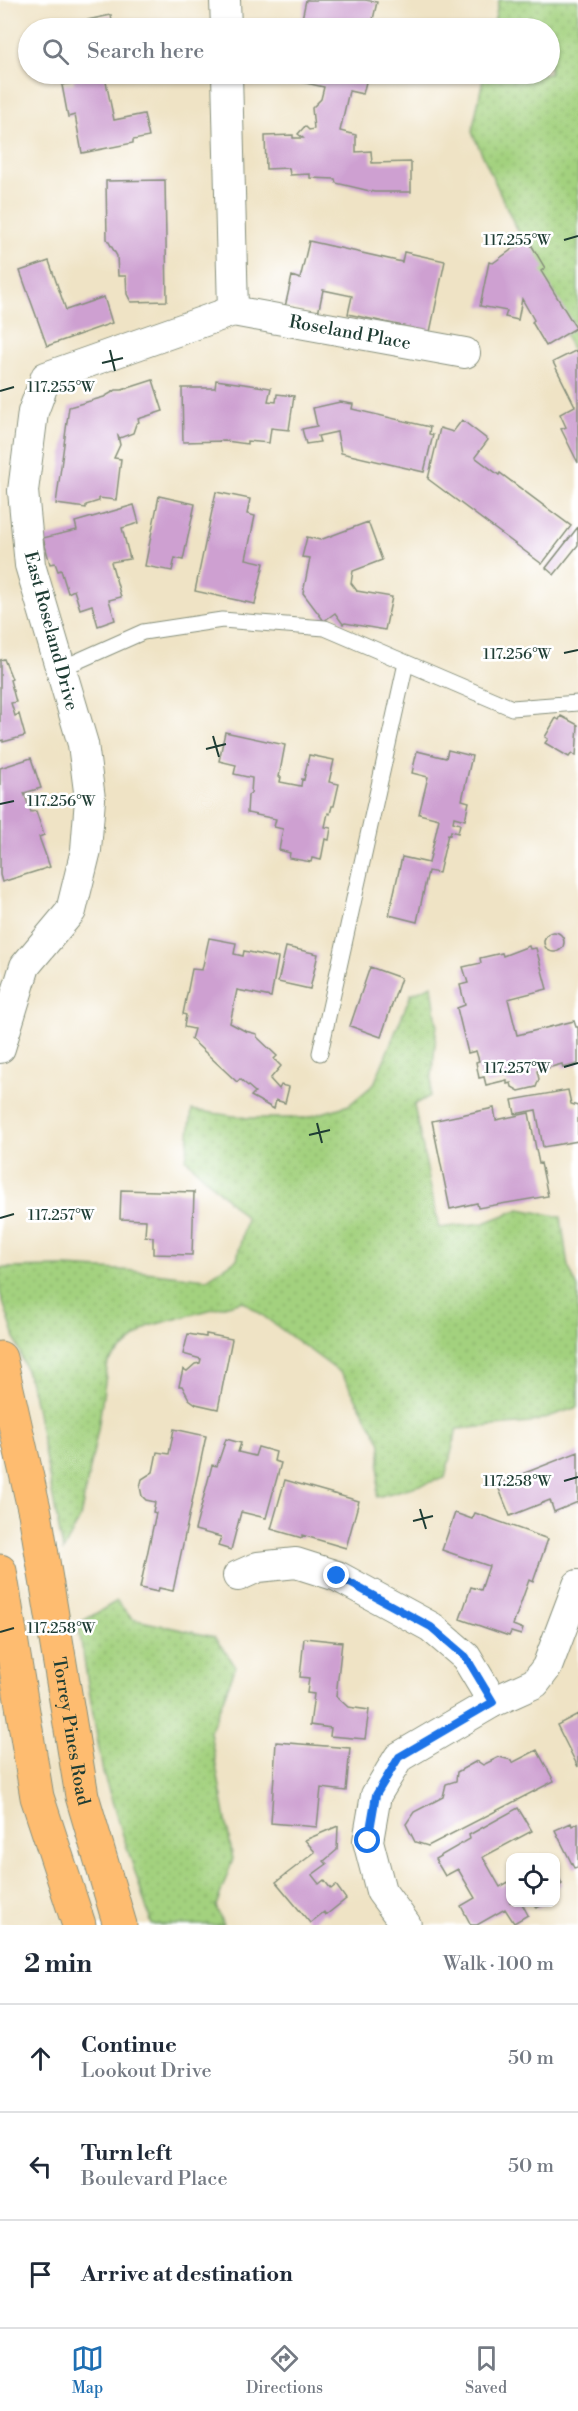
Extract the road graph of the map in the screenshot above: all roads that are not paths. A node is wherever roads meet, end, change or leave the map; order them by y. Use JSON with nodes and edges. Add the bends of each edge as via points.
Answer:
{"nodes":[{"id":1,"x":225,"y":0,"type":"edge"},
{"id":2,"x":226,"y":18,"type":"edge"},
{"id":3,"x":227,"y":84,"type":"edge"},
{"id":4,"x":233,"y":311,"type":"junction"},
{"id":5,"x":465,"y":353,"type":"dead end"},
{"id":6,"x":406,"y":663,"type":"junction"},
{"id":7,"x":60,"y":669,"type":"junction"},
{"id":8,"x":578,"y":703,"type":"edge"},
{"id":9,"x":0,"y":1048,"type":"edge"},
{"id":10,"x":320,"y":1053,"type":"dead end"},
{"id":11,"x":0,"y":1358,"type":"edge"},
{"id":12,"x":0,"y":1571,"type":"edge"},
{"id":13,"x":238,"y":1576,"type":"dead end"},
{"id":14,"x":578,"y":1585,"type":"edge"},
{"id":15,"x":493,"y":1702,"type":"junction"},
{"id":16,"x":79,"y":1925,"type":"edge"},
{"id":17,"x":120,"y":1925,"type":"edge"},
{"id":18,"x":405,"y":1925,"type":"edge"}],
"edges":[{"from":1,"to":2,"type":"street"},
{"from":3,"to":4,"type":"street"},
{"from":4,"to":5,"type":"street","name":"Roseland Place"},
{"from":4,"to":7,"type":"street","name":"East Roseland Drive","via":[[46,377],[33,412],[22,491],[30,565]]},
{"from":6,"to":7,"type":"lane","via":[[325,628],[222,620],[143,632]]},
{"from":6,"to":8,"type":"lane","via":[[512,708]]},
{"from":6,"to":10,"type":"lane"},
{"from":7,"to":9,"type":"street","name":"East Roseland Drive","via":[[84,755],[90,799],[86,850],[71,911],[25,966]]},
{"from":11,"to":17,"type":"main road","name":"Torrey Pines Road","via":[[35,1513],[82,1796]]},
{"from":12,"to":16,"type":"main road","via":[[37,1797]]},
{"from":13,"to":15,"type":"street","via":[[258,1567],[296,1563],[346,1581],[431,1627],[466,1657]]},
{"from":14,"to":15,"type":"street","via":[[547,1667],[535,1683]]},
{"from":15,"to":18,"type":"street","via":[[399,1757],[376,1795],[368,1841],[381,1891]]}]}
